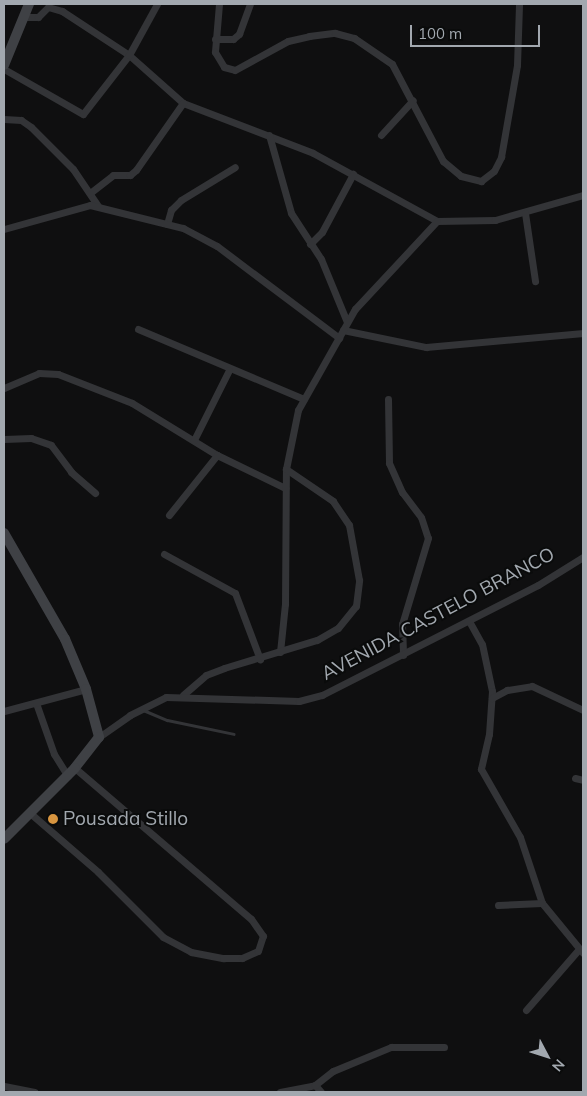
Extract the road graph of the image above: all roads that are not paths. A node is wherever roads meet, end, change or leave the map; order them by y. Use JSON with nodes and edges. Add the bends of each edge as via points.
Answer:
{"nodes":[{"id":1,"x":157,"y":4,"type":"edge"},
{"id":2,"x":219,"y":4,"type":"edge"},
{"id":3,"x":250,"y":4,"type":"edge"},
{"id":4,"x":519,"y":4,"type":"edge"},
{"id":5,"x":28,"y":5,"type":"edge"},
{"id":6,"x":48,"y":5,"type":"edge"},
{"id":7,"x":24,"y":17,"type":"junction"},
{"id":8,"x":215,"y":39,"type":"junction"},
{"id":9,"x":129,"y":55,"type":"junction"},
{"id":10,"x":4,"y":65,"type":"edge"},
{"id":11,"x":4,"y":70,"type":"edge"},
{"id":12,"x":413,"y":100,"type":"junction"},
{"id":13,"x":183,"y":103,"type":"junction"},
{"id":14,"x":4,"y":119,"type":"edge"},
{"id":15,"x":269,"y":135,"type":"junction"},
{"id":16,"x":381,"y":135,"type":"dead end"},
{"id":17,"x":235,"y":167,"type":"dead end"},
{"id":18,"x":353,"y":174,"type":"junction"},
{"id":19,"x":90,"y":193,"type":"junction"},
{"id":20,"x":583,"y":195,"type":"edge"},
{"id":21,"x":98,"y":206,"type":"junction"},
{"id":22,"x":525,"y":213,"type":"junction"},
{"id":23,"x":437,"y":221,"type":"junction"},
{"id":24,"x":167,"y":224,"type":"junction"},
{"id":25,"x":4,"y":229,"type":"edge"},
{"id":26,"x":310,"y":244,"type":"junction"},
{"id":27,"x":534,"y":281,"type":"dead end"},
{"id":28,"x":347,"y":322,"type":"junction"},
{"id":29,"x":138,"y":329,"type":"dead end"},
{"id":30,"x":343,"y":330,"type":"junction"},
{"id":31,"x":583,"y":333,"type":"edge"},
{"id":32,"x":339,"y":338,"type":"junction"},
{"id":33,"x":229,"y":370,"type":"junction"},
{"id":34,"x":4,"y":388,"type":"edge"},
{"id":35,"x":388,"y":399,"type":"dead end"},
{"id":36,"x":304,"y":400,"type":"junction"},
{"id":37,"x":4,"y":439,"type":"edge"},
{"id":38,"x":194,"y":440,"type":"junction"},
{"id":39,"x":217,"y":455,"type":"junction"},
{"id":40,"x":286,"y":468,"type":"junction"},
{"id":41,"x":285,"y":488,"type":"junction"},
{"id":42,"x":95,"y":493,"type":"dead end"},
{"id":43,"x":169,"y":515,"type":"dead end"},
{"id":44,"x":4,"y":533,"type":"edge"},
{"id":45,"x":164,"y":554,"type":"dead end"},
{"id":46,"x":583,"y":557,"type":"edge"},
{"id":47,"x":469,"y":621,"type":"junction"},
{"id":48,"x":280,"y":652,"type":"junction"},
{"id":49,"x":403,"y":654,"type":"junction"},
{"id":50,"x":260,"y":659,"type":"junction"},
{"id":51,"x":86,"y":689,"type":"junction"},
{"id":52,"x":183,"y":695,"type":"junction"},
{"id":53,"x":492,"y":698,"type":"junction"},
{"id":54,"x":36,"y":703,"type":"junction"},
{"id":55,"x":140,"y":709,"type":"junction"},
{"id":56,"x":583,"y":710,"type":"edge"},
{"id":57,"x":4,"y":711,"type":"edge"},
{"id":58,"x":234,"y":734,"type":"dead end"},
{"id":59,"x":99,"y":737,"type":"junction"},
{"id":60,"x":71,"y":772,"type":"junction"},
{"id":61,"x":575,"y":778,"type":"dead end"},
{"id":62,"x":583,"y":780,"type":"edge"},
{"id":63,"x":30,"y":813,"type":"junction"},
{"id":64,"x":4,"y":839,"type":"edge"},
{"id":65,"x":542,"y":903,"type":"junction"},
{"id":66,"x":498,"y":905,"type":"dead end"},
{"id":67,"x":581,"y":951,"type":"edge"},
{"id":68,"x":526,"y":1010,"type":"dead end"},
{"id":69,"x":444,"y":1047,"type":"dead end"},
{"id":70,"x":315,"y":1085,"type":"junction"},
{"id":71,"x":4,"y":1086,"type":"edge"},
{"id":72,"x":34,"y":1092,"type":"edge"},
{"id":73,"x":280,"y":1092,"type":"edge"},
{"id":74,"x":321,"y":1092,"type":"edge"}],
"edges":[{"from":1,"to":9,"type":"street"},
{"from":2,"to":8,"type":"street"},
{"from":3,"to":8,"type":"street","via":[[238,35]]},
{"from":4,"to":12,"type":"street","via":[[516,75],[501,157],[488,177],[481,181],[467,179],[449,167]]},
{"from":5,"to":7,"type":"street"},
{"from":6,"to":7,"type":"street","via":[[38,17]]},
{"from":6,"to":9,"type":"street"},
{"from":7,"to":10,"type":"street"},
{"from":8,"to":12,"type":"street","via":[[219,62],[235,70],[288,41],[323,34],[346,35],[365,43],[392,64]]},
{"from":9,"to":11,"type":"street","via":[[93,106],[82,115]]},
{"from":9,"to":13,"type":"street"},
{"from":12,"to":16,"type":"street"},
{"from":13,"to":15,"type":"street"},
{"from":13,"to":19,"type":"street","via":[[136,170],[130,175],[112,175]]},
{"from":14,"to":19,"type":"street","via":[[28,124]]},
{"from":15,"to":18,"type":"street"},
{"from":15,"to":26,"type":"street","via":[[291,213]]},
{"from":17,"to":24,"type":"street","via":[[181,200],[171,210]]},
{"from":18,"to":23,"type":"street"},
{"from":18,"to":26,"type":"street","via":[[322,232]]},
{"from":19,"to":21,"type":"street"},
{"from":20,"to":22,"type":"street"},
{"from":21,"to":24,"type":"street"},
{"from":21,"to":25,"type":"street","via":[[80,206]]},
{"from":22,"to":23,"type":"street","via":[[495,220]]},
{"from":22,"to":27,"type":"street"},
{"from":23,"to":28,"type":"street"},
{"from":24,"to":32,"type":"street","via":[[217,246]]},
{"from":26,"to":28,"type":"street","via":[[324,266]]},
{"from":28,"to":30,"type":"street"},
{"from":29,"to":33,"type":"street"},
{"from":30,"to":31,"type":"street","via":[[426,347]]},
{"from":30,"to":32,"type":"street"},
{"from":32,"to":36,"type":"street"},
{"from":33,"to":36,"type":"street"},
{"from":33,"to":38,"type":"street"},
{"from":34,"to":38,"type":"street","via":[[40,373],[58,374],[132,403]]},
{"from":35,"to":49,"type":"street","via":[[389,463],[402,492],[422,517],[428,538],[402,624]]},
{"from":36,"to":40,"type":"street","via":[[290,436]]},
{"from":37,"to":42,"type":"street","via":[[31,438],[52,445],[71,472]]},
{"from":38,"to":39,"type":"street"},
{"from":39,"to":41,"type":"street"},
{"from":39,"to":43,"type":"street"},
{"from":40,"to":41,"type":"street"},
{"from":40,"to":48,"type":"street","via":[[314,485],[342,513],[353,541],[359,580],[350,618],[317,640]]},
{"from":41,"to":48,"type":"street","via":[[285,604]]},
{"from":44,"to":51,"type":"street","via":[[65,639]]},
{"from":45,"to":50,"type":"street","via":[[235,593]]},
{"from":46,"to":47,"type":"street","name":"AVENIDA CASTELO BRANCO"},
{"from":47,"to":49,"type":"street","name":"AVENIDA CASTELO BRANCO"},
{"from":47,"to":53,"type":"street","via":[[488,666]]},
{"from":48,"to":50,"type":"street"},
{"from":49,"to":52,"type":"street","name":"AVENIDA CASTELO BRANCO","via":[[346,685],[299,701]]},
{"from":50,"to":52,"type":"street","via":[[206,676]]},
{"from":51,"to":54,"type":"street"},
{"from":51,"to":59,"type":"street"},
{"from":52,"to":55,"type":"street","name":"AVENIDA CASTELO BRANCO","via":[[154,701]]},
{"from":53,"to":56,"type":"street","via":[[507,690],[532,686]]},
{"from":53,"to":65,"type":"street","via":[[481,769],[520,837]]},
{"from":54,"to":57,"type":"street"},
{"from":54,"to":60,"type":"street","via":[[54,754]]},
{"from":55,"to":58,"type":"lane","via":[[167,720]]},
{"from":55,"to":59,"type":"street","name":"AVENIDA CASTELO BRANCO"},
{"from":59,"to":60,"type":"street","name":"AVENIDA CASTELO BRANCO"},
{"from":60,"to":63,"type":"street","name":"AVENIDA CASTELO BRANCO"},
{"from":60,"to":63,"type":"street","via":[[251,919],[263,936],[258,951],[242,958],[223,958],[191,952],[163,937],[98,872]]},
{"from":61,"to":62,"type":"street"},
{"from":63,"to":64,"type":"street","name":"AVENIDA CASTELO BRANCO"},
{"from":65,"to":66,"type":"street"},
{"from":65,"to":67,"type":"street"},
{"from":67,"to":68,"type":"street"},
{"from":69,"to":70,"type":"street","via":[[391,1047],[333,1071]]},
{"from":70,"to":73,"type":"street"},
{"from":70,"to":74,"type":"street"},
{"from":71,"to":72,"type":"street"}]}
